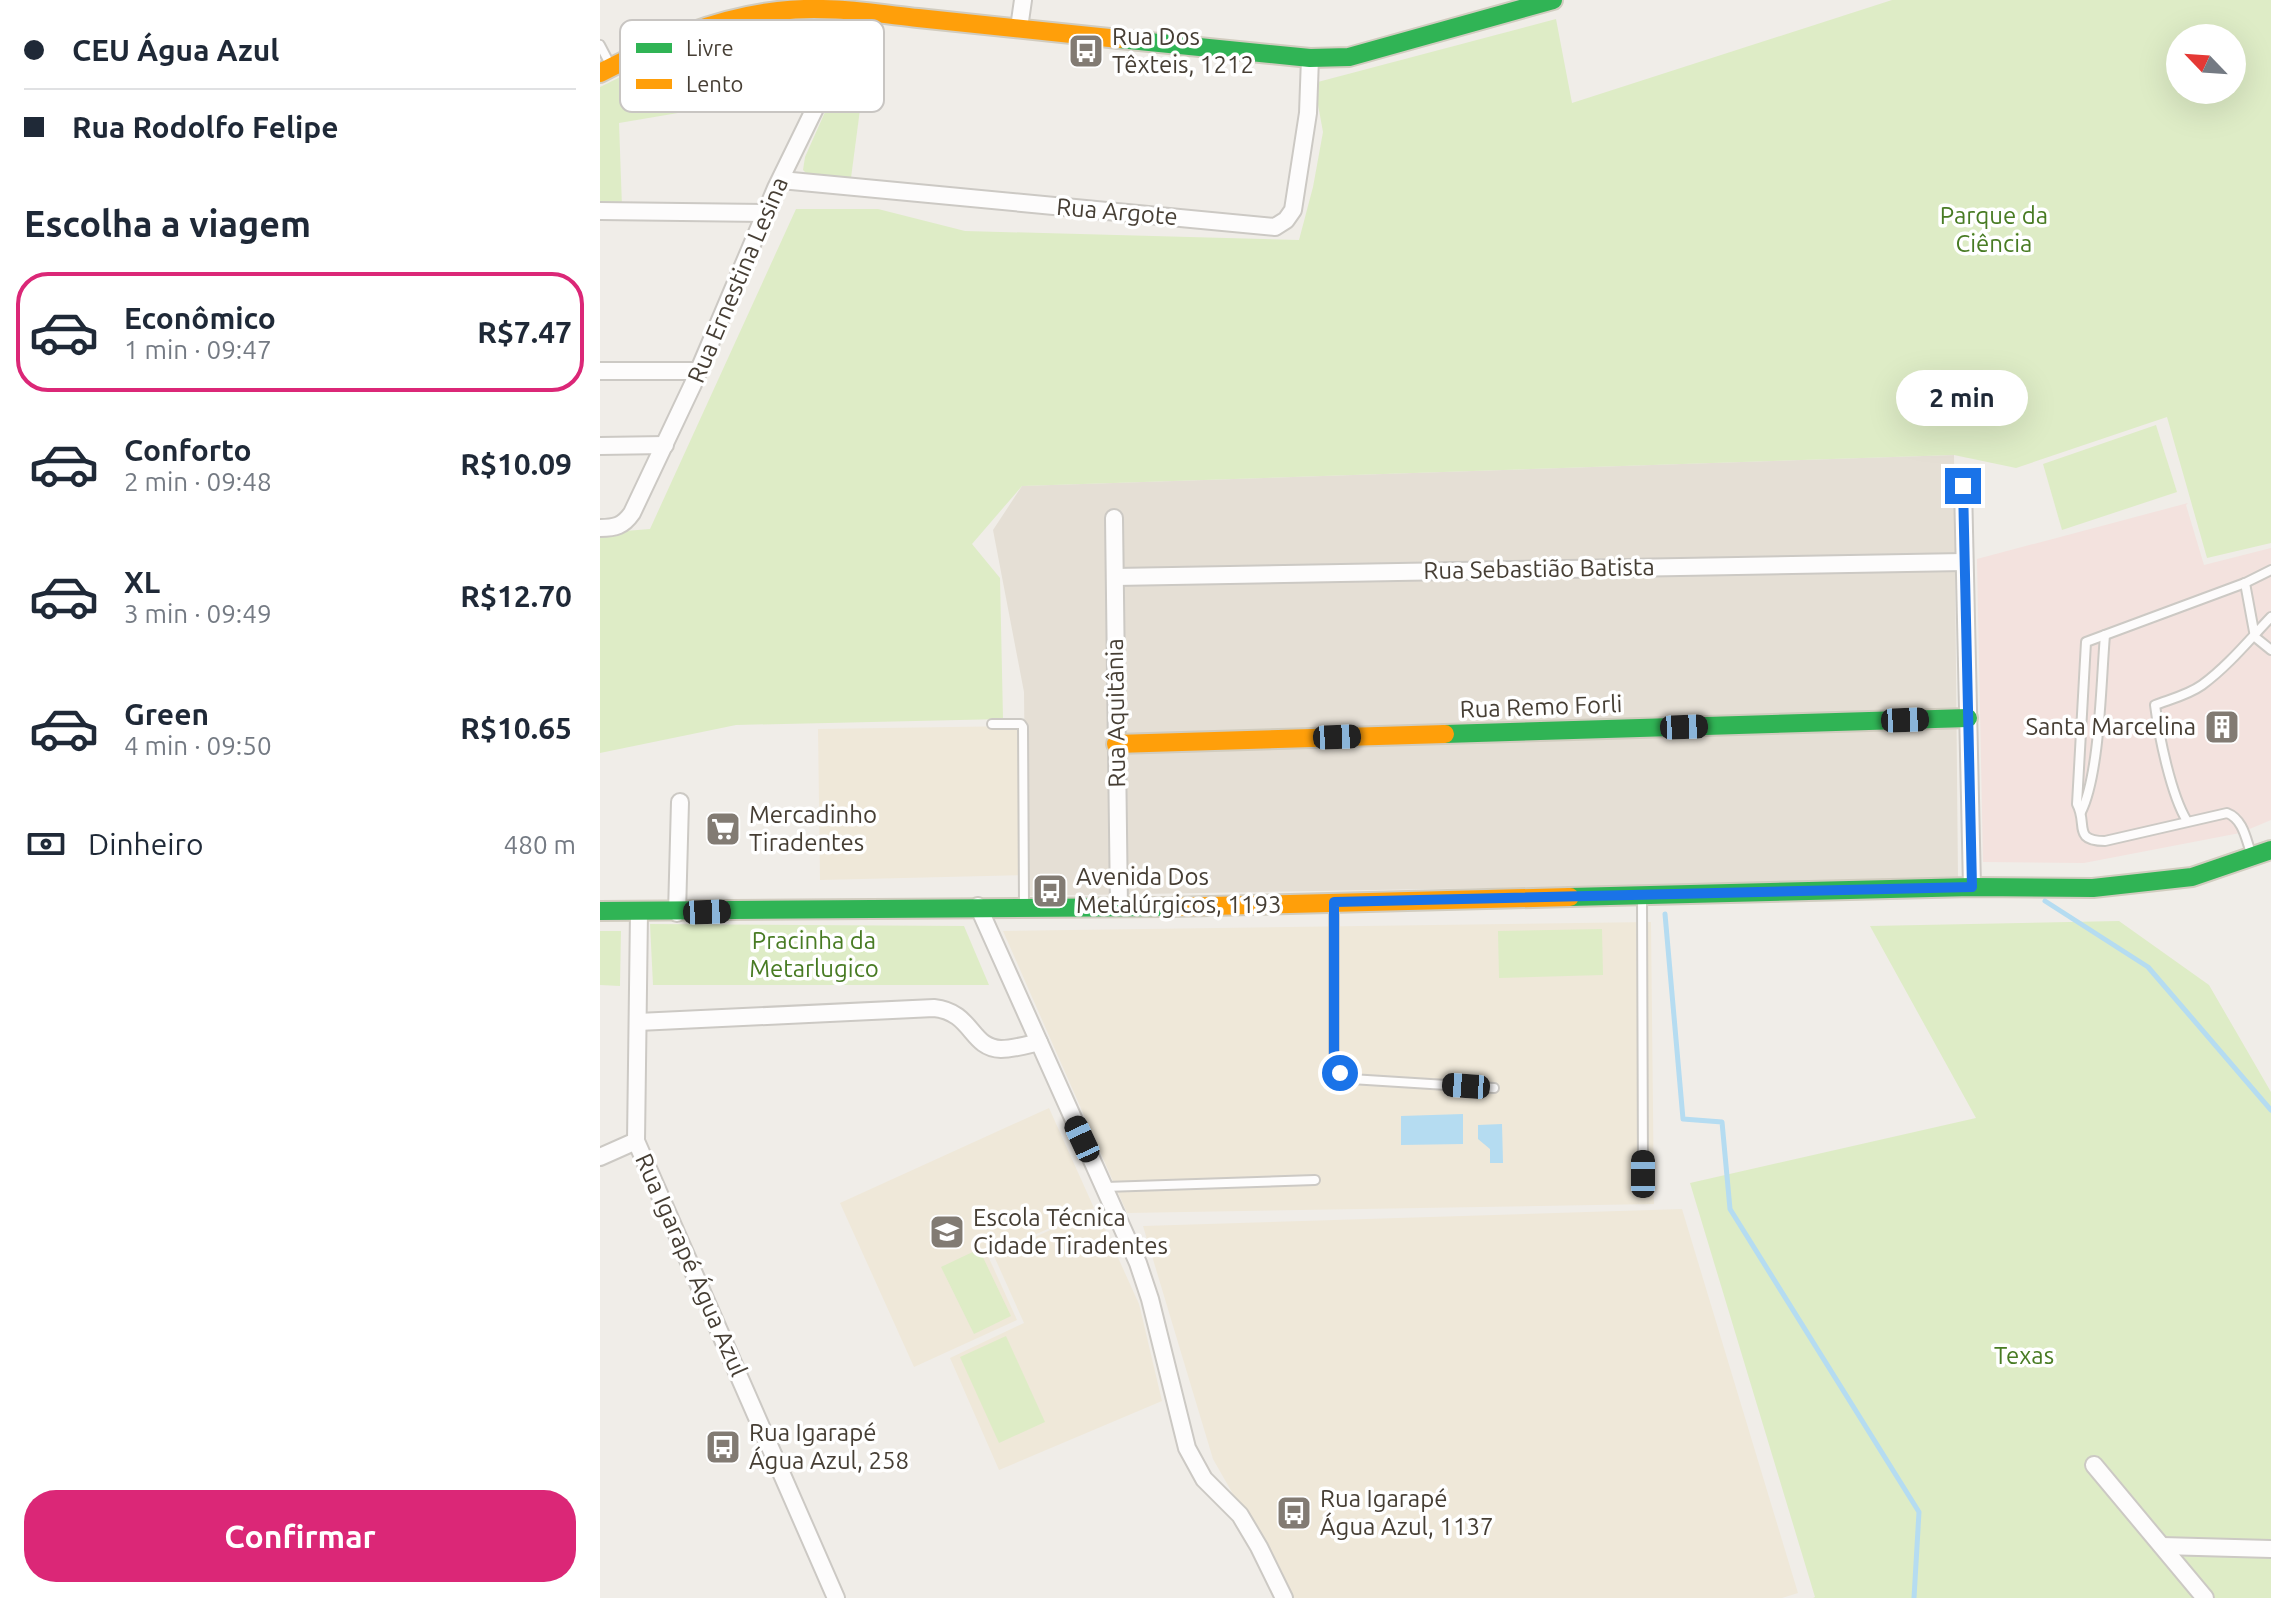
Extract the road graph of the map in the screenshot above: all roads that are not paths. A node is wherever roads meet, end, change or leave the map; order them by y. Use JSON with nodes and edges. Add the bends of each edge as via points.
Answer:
{"nodes":[{"id":1,"x":1023,"y":0,"type":"edge"},
{"id":2,"x":1553,"y":0,"type":"edge"},
{"id":3,"x":862,"y":12,"type":"junction"},
{"id":4,"x":737,"y":20,"type":"edge"},
{"id":5,"x":858,"y":20,"type":"edge"},
{"id":6,"x":1019,"y":28,"type":"junction"},
{"id":7,"x":600,"y":45,"type":"edge"},
{"id":8,"x":1310,"y":58,"type":"junction"},
{"id":9,"x":606,"y":70,"type":"edge"},
{"id":10,"x":814,"y":112,"type":"edge"},
{"id":11,"x":781,"y":180,"type":"junction"},
{"id":12,"x":600,"y":211,"type":"edge"},
{"id":13,"x":766,"y":213,"type":"junction"},
{"id":14,"x":600,"y":371,"type":"edge"},
{"id":15,"x":698,"y":371,"type":"junction"},
{"id":16,"x":665,"y":445,"type":"junction"},
{"id":17,"x":600,"y":446,"type":"edge"},
{"id":18,"x":1963,"y":486,"type":"dead end"},
{"id":19,"x":1114,"y":518,"type":"dead end"},
{"id":20,"x":600,"y":528,"type":"edge"},
{"id":21,"x":1964,"y":562,"type":"junction"},
{"id":22,"x":2271,"y":570,"type":"edge"},
{"id":23,"x":1115,"y":577,"type":"junction"},
{"id":24,"x":2245,"y":583,"type":"junction"},
{"id":25,"x":2271,"y":617,"type":"edge"},
{"id":26,"x":2105,"y":635,"type":"junction"},
{"id":27,"x":2255,"y":637,"type":"junction"},
{"id":28,"x":2271,"y":650,"type":"edge"},
{"id":29,"x":1968,"y":718,"type":"junction"},
{"id":30,"x":992,"y":724,"type":"dead end"},
{"id":31,"x":1116,"y":744,"type":"junction"},
{"id":32,"x":680,"y":802,"type":"dead end"},
{"id":33,"x":2081,"y":806,"type":"junction"},
{"id":34,"x":2187,"y":821,"type":"junction"},
{"id":35,"x":2271,"y":850,"type":"edge"},
{"id":36,"x":2252,"y":857,"type":"junction"},
{"id":37,"x":1972,"y":887,"type":"junction"},
{"id":38,"x":1642,"y":895,"type":"junction"},
{"id":39,"x":1334,"y":902,"type":"junction"},
{"id":40,"x":1024,"y":905,"type":"junction"},
{"id":41,"x":978,"y":906,"type":"junction"},
{"id":42,"x":1119,"y":908,"type":"junction"},
{"id":43,"x":600,"y":911,"type":"edge"},
{"id":44,"x":639,"y":912,"type":"junction"},
{"id":45,"x":677,"y":913,"type":"junction"},
{"id":46,"x":638,"y":1022,"type":"junction"},
{"id":47,"x":1039,"y":1042,"type":"junction"},
{"id":48,"x":1494,"y":1088,"type":"dead end"},
{"id":49,"x":636,"y":1141,"type":"junction"},
{"id":50,"x":600,"y":1157,"type":"edge"},
{"id":51,"x":1643,"y":1174,"type":"dead end"},
{"id":52,"x":1315,"y":1180,"type":"dead end"},
{"id":53,"x":1104,"y":1187,"type":"junction"},
{"id":54,"x":2094,"y":1465,"type":"dead end"},
{"id":55,"x":2162,"y":1546,"type":"junction"},
{"id":56,"x":2271,"y":1549,"type":"edge"},
{"id":57,"x":836,"y":1598,"type":"edge"},
{"id":58,"x":1284,"y":1598,"type":"edge"},
{"id":59,"x":2205,"y":1598,"type":"edge"}],
"edges":[{"from":1,"to":6,"type":"street"},
{"from":2,"to":8,"type":"main road","via":[[1349,57]]},
{"from":3,"to":4,"type":"main road","via":[[772,11]]},
{"from":3,"to":5,"type":"street","name":"Rua Ernestina Lesina"},
{"from":3,"to":6,"type":"main road"},
{"from":6,"to":8,"type":"main road"},
{"from":7,"to":9,"type":"lane"},
{"from":8,"to":11,"type":"street","name":"Rua Argote","via":[[1308,113],[1293,210],[1275,227]]},
{"from":10,"to":11,"type":"street","name":"Rua Ernestina Lesina"},
{"from":11,"to":13,"type":"street","name":"Rua Ernestina Lesina"},
{"from":12,"to":13,"type":"street"},
{"from":13,"to":15,"type":"street","name":"Rua Ernestina Lesina"},
{"from":14,"to":15,"type":"street"},
{"from":15,"to":16,"type":"street","name":"Rua Ernestina Lesina"},
{"from":16,"to":17,"type":"street"},
{"from":16,"to":20,"type":"street","name":"Rua Ernestina Lesina","via":[[624,524]]},
{"from":18,"to":21,"type":"street"},
{"from":19,"to":23,"type":"street","name":"Rua Aquitânia"},
{"from":21,"to":23,"type":"street","name":"Rua Sebastião Batista"},
{"from":21,"to":29,"type":"street"},
{"from":22,"to":24,"type":"lane"},
{"from":23,"to":31,"type":"street","name":"Rua Aquitânia"},
{"from":24,"to":26,"type":"lane"},
{"from":24,"to":27,"type":"lane"},
{"from":25,"to":27,"type":"lane"},
{"from":26,"to":33,"type":"lane","via":[[2094,758]]},
{"from":26,"to":33,"type":"lane","via":[[2086,642]]},
{"from":27,"to":28,"type":"lane"},
{"from":27,"to":34,"type":"lane","via":[[2203,684],[2155,705]]},
{"from":29,"to":31,"type":"main road","name":"Rua Remo Forli"},
{"from":29,"to":37,"type":"street"},
{"from":30,"to":40,"type":"lane","via":[[1023,727]]},
{"from":31,"to":42,"type":"street","name":"Rua Aquitânia"},
{"from":32,"to":45,"type":"street"},
{"from":33,"to":34,"type":"lane","via":[[2082,830],[2092,841]]},
{"from":34,"to":36,"type":"lane","via":[[2234,815]]},
{"from":35,"to":36,"type":"main road"},
{"from":36,"to":37,"type":"main road","via":[[2192,877],[2093,888]]},
{"from":37,"to":38,"type":"main road"},
{"from":38,"to":39,"type":"main road"},
{"from":38,"to":51,"type":"lane"},
{"from":39,"to":42,"type":"main road"},
{"from":39,"to":48,"type":"lane","via":[[1334,1055],[1340,1073],[1351,1079]]},
{"from":40,"to":41,"type":"main road"},
{"from":40,"to":42,"type":"main road"},
{"from":41,"to":45,"type":"main road"},
{"from":41,"to":47,"type":"street"},
{"from":43,"to":44,"type":"main road"},
{"from":44,"to":45,"type":"main road"},
{"from":44,"to":46,"type":"street","name":"Rua Igarapé Água Azul"},
{"from":46,"to":47,"type":"street","via":[[934,1008],[957,1014],[990,1047]]},
{"from":46,"to":49,"type":"street","name":"Rua Igarapé Água Azul"},
{"from":47,"to":53,"type":"street"},
{"from":49,"to":50,"type":"street"},
{"from":49,"to":57,"type":"street","name":"Rua Igarapé Água Azul"},
{"from":52,"to":53,"type":"lane"},
{"from":53,"to":58,"type":"street","via":[[1150,1299],[1187,1448],[1204,1479],[1240,1515]]},
{"from":54,"to":55,"type":"street"},
{"from":55,"to":56,"type":"street"},
{"from":55,"to":59,"type":"street"}]}
